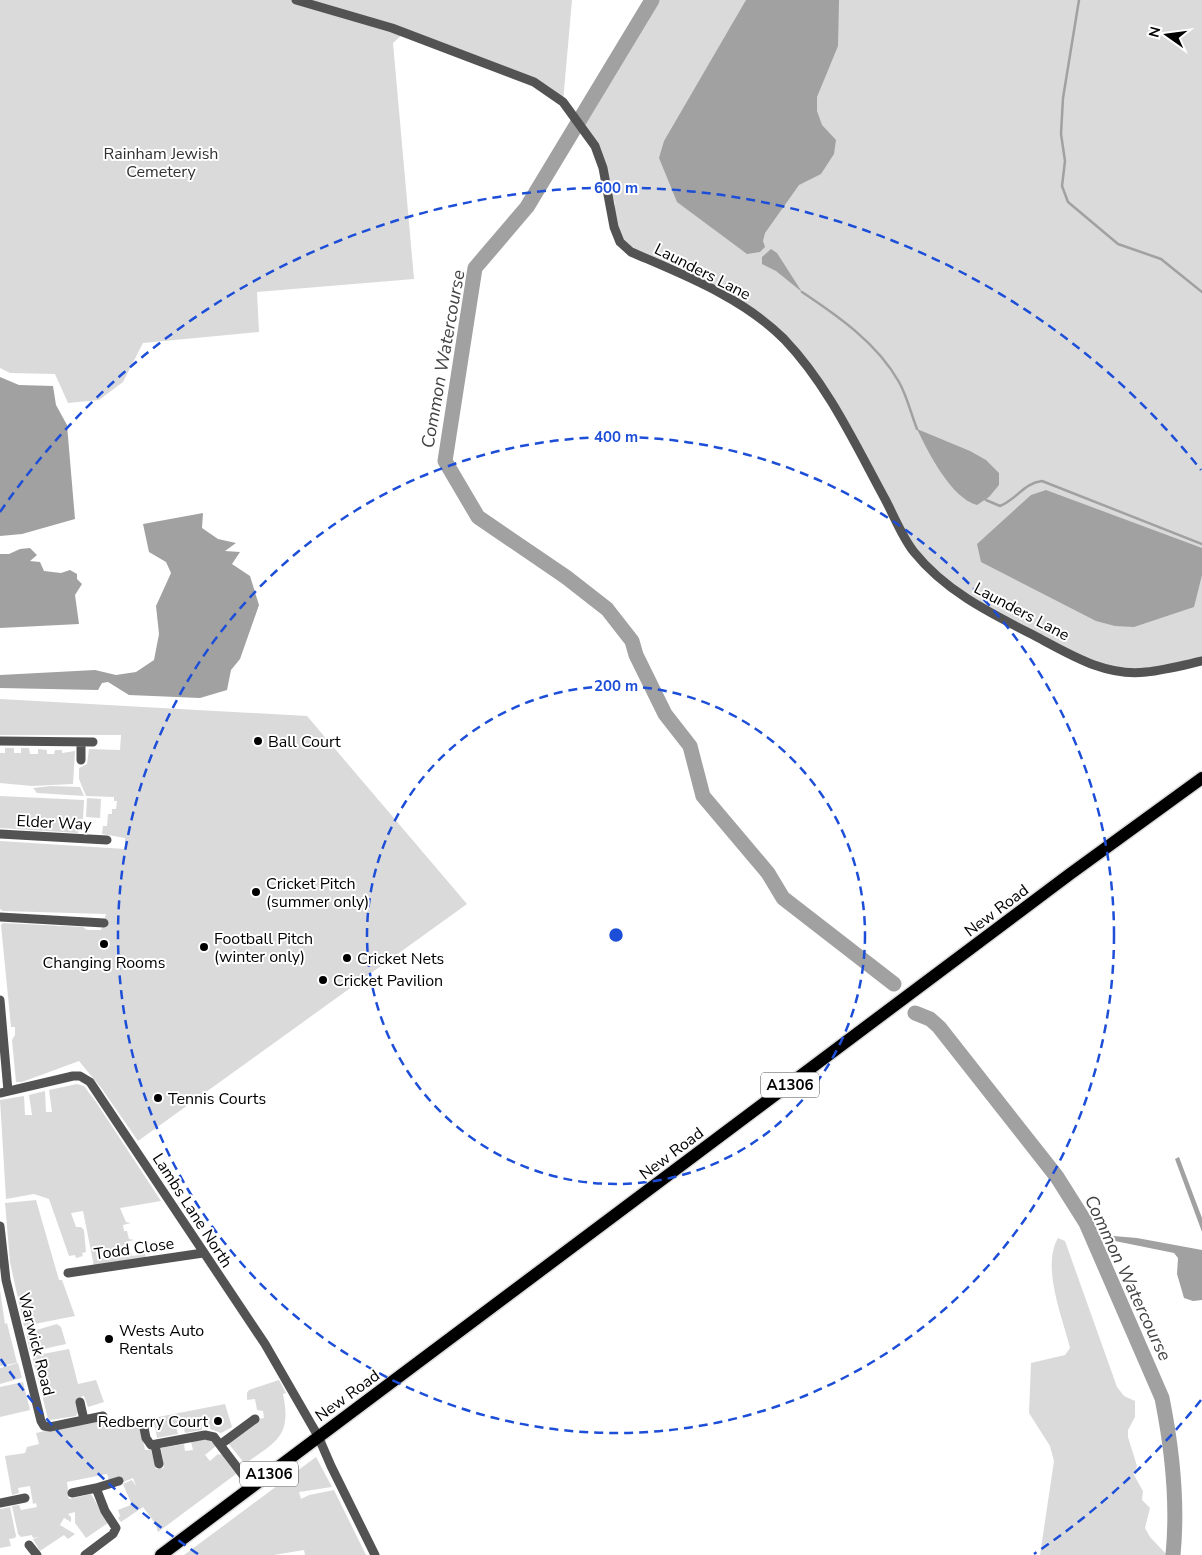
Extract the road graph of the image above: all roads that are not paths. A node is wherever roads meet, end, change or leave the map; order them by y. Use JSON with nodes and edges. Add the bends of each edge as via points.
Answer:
{"nodes":[{"id":1,"x":296,"y":0,"type":"edge"},
{"id":2,"x":1202,"y":661,"type":"edge"},
{"id":3,"x":0,"y":741,"type":"edge"},
{"id":4,"x":81,"y":742,"type":"junction"},
{"id":5,"x":93,"y":742,"type":"dead end"},
{"id":6,"x":81,"y":760,"type":"dead end"},
{"id":7,"x":1202,"y":778,"type":"edge"},
{"id":8,"x":0,"y":834,"type":"edge"},
{"id":9,"x":107,"y":840,"type":"dead end"},
{"id":10,"x":0,"y":917,"type":"edge"},
{"id":11,"x":104,"y":923,"type":"dead end"},
{"id":12,"x":0,"y":1000,"type":"edge"},
{"id":13,"x":4,"y":1092,"type":"edge"},
{"id":14,"x":0,"y":1226,"type":"edge"},
{"id":15,"x":203,"y":1253,"type":"junction"},
{"id":16,"x":68,"y":1272,"type":"dead end"},
{"id":17,"x":80,"y":1402,"type":"dead end"},
{"id":18,"x":103,"y":1416,"type":"dead end"},
{"id":19,"x":255,"y":1419,"type":"dead end"},
{"id":20,"x":84,"y":1420,"type":"junction"},
{"id":21,"x":143,"y":1423,"type":"dead end"},
{"id":22,"x":318,"y":1436,"type":"junction"},
{"id":23,"x":221,"y":1444,"type":"junction"},
{"id":24,"x":155,"y":1445,"type":"junction"},
{"id":25,"x":158,"y":1464,"type":"dead end"},
{"id":26,"x":119,"y":1481,"type":"dead end"},
{"id":27,"x":252,"y":1487,"type":"junction"},
{"id":28,"x":96,"y":1488,"type":"junction"},
{"id":29,"x":72,"y":1493,"type":"dead end"},
{"id":30,"x":25,"y":1498,"type":"dead end"},
{"id":31,"x":0,"y":1503,"type":"edge"},
{"id":32,"x":29,"y":1545,"type":"dead end"},
{"id":33,"x":37,"y":1555,"type":"edge"},
{"id":34,"x":85,"y":1555,"type":"edge"},
{"id":35,"x":161,"y":1555,"type":"edge"},
{"id":36,"x":375,"y":1555,"type":"edge"}],
"edges":[{"from":1,"to":2,"type":"street","name":"Launders Lane","via":[[392,28],[534,82],[563,102],[595,146],[620,242],[630,252],[728,297],[784,340],[838,412],[913,550],[937,576],[975,606],[1103,668],[1146,672]]},
{"from":3,"to":4,"type":"street"},
{"from":4,"to":5,"type":"street"},
{"from":4,"to":6,"type":"street"},
{"from":7,"to":22,"type":"main road","name":"New Road","number":"A1306"},
{"from":8,"to":9,"type":"street","name":"Elder Way"},
{"from":10,"to":11,"type":"street"},
{"from":12,"to":13,"type":"street"},
{"from":13,"to":15,"type":"street","name":"Lambs Lane North","via":[[74,1076],[90,1082]]},
{"from":14,"to":20,"type":"street","name":"Warwick Road","via":[[6,1280],[41,1421],[50,1428]]},
{"from":15,"to":16,"type":"street","name":"Todd Close"},
{"from":15,"to":22,"type":"street","name":"Lambs Lane North","via":[[264,1344]]},
{"from":17,"to":20,"type":"street","name":"Warwick Road"},
{"from":18,"to":20,"type":"street","name":"Warwick Road"},
{"from":19,"to":23,"type":"street"},
{"from":21,"to":24,"type":"street","via":[[148,1442]]},
{"from":22,"to":27,"type":"main road","name":"New Road","number":"A1306"},
{"from":22,"to":36,"type":"street","name":"Lambs Lane North"},
{"from":23,"to":24,"type":"street","via":[[214,1437],[205,1435]]},
{"from":23,"to":27,"type":"street"},
{"from":24,"to":25,"type":"street"},
{"from":26,"to":28,"type":"street"},
{"from":27,"to":35,"type":"main road","name":"New Road","number":"A1306"},
{"from":28,"to":29,"type":"street"},
{"from":28,"to":34,"type":"street","via":[[116,1528],[113,1534]]},
{"from":30,"to":31,"type":"street"},
{"from":32,"to":33,"type":"street"}]}
